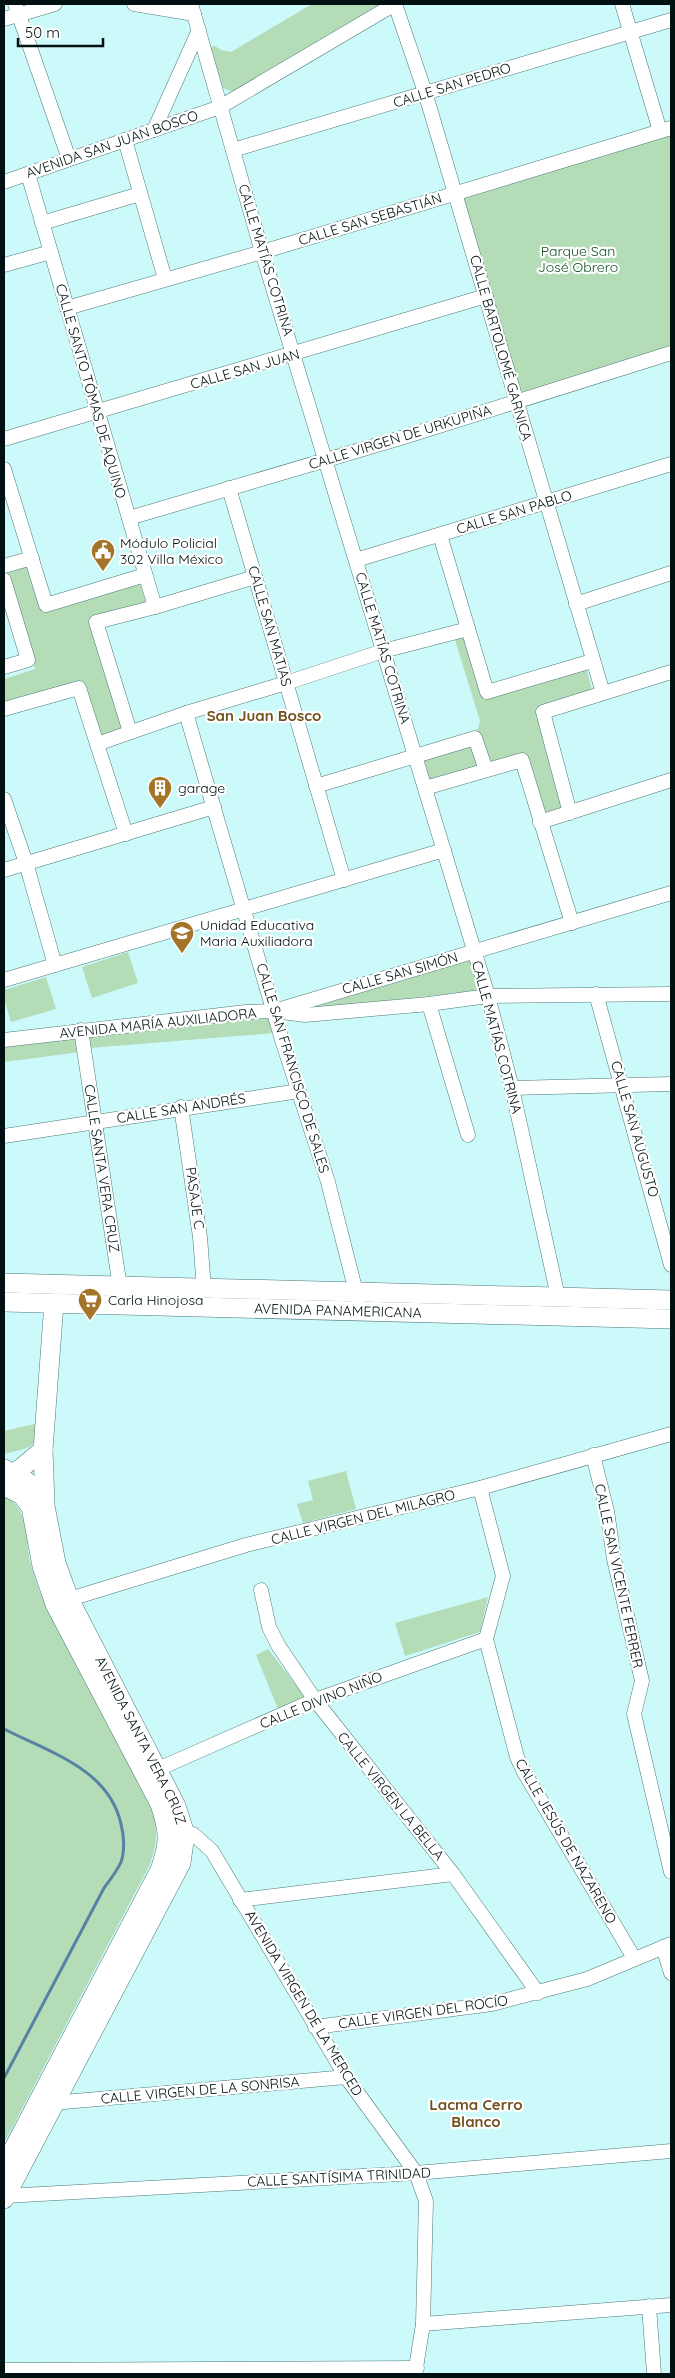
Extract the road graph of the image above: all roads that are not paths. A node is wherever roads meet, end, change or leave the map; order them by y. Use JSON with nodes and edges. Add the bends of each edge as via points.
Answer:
{"nodes":[{"id":1,"x":55,"y":4,"type":"edge"},
{"id":2,"x":134,"y":4,"type":"edge"},
{"id":3,"x":395,"y":4,"type":"edge"},
{"id":4,"x":622,"y":4,"type":"edge"},
{"id":5,"x":17,"y":9,"type":"edge"},
{"id":6,"x":192,"y":9,"type":"edge"},
{"id":7,"x":4,"y":19,"type":"edge"},
{"id":8,"x":671,"y":20,"type":"edge"},
{"id":9,"x":199,"y":30,"type":"junction"},
{"id":10,"x":630,"y":32,"type":"junction"},
{"id":11,"x":426,"y":92,"type":"junction"},
{"id":12,"x":220,"y":107,"type":"junction"},
{"id":13,"x":665,"y":129,"type":"edge"},
{"id":14,"x":154,"y":130,"type":"junction"},
{"id":15,"x":126,"y":140,"type":"junction"},
{"id":16,"x":233,"y":150,"type":"junction"},
{"id":17,"x":69,"y":160,"type":"junction"},
{"id":18,"x":28,"y":174,"type":"junction"},
{"id":19,"x":4,"y":182,"type":"edge"},
{"id":20,"x":456,"y":193,"type":"junction"},
{"id":21,"x":140,"y":194,"type":"junction"},
{"id":22,"x":42,"y":223,"type":"junction"},
{"id":23,"x":51,"y":252,"type":"junction"},
{"id":24,"x":262,"y":252,"type":"junction"},
{"id":25,"x":4,"y":265,"type":"edge"},
{"id":26,"x":165,"y":279,"type":"junction"},
{"id":27,"x":486,"y":296,"type":"junction"},
{"id":28,"x":67,"y":308,"type":"junction"},
{"id":29,"x":671,"y":353,"type":"edge"},
{"id":30,"x":294,"y":355,"type":"junction"},
{"id":31,"x":517,"y":402,"type":"junction"},
{"id":32,"x":98,"y":412,"type":"junction"},
{"id":33,"x":4,"y":440,"type":"edge"},
{"id":34,"x":326,"y":460,"type":"junction"},
{"id":35,"x":671,"y":464,"type":"edge"},
{"id":36,"x":4,"y":469,"type":"edge"},
{"id":37,"x":229,"y":488,"type":"junction"},
{"id":38,"x":546,"y":501,"type":"junction"},
{"id":39,"x":128,"y":518,"type":"junction"},
{"id":40,"x":440,"y":535,"type":"junction"},
{"id":41,"x":32,"y":558,"type":"junction"},
{"id":42,"x":356,"y":560,"type":"junction"},
{"id":43,"x":4,"y":566,"type":"edge"},
{"id":44,"x":671,"y":573,"type":"edge"},
{"id":45,"x":146,"y":575,"type":"junction"},
{"id":46,"x":255,"y":577,"type":"junction"},
{"id":47,"x":4,"y":580,"type":"edge"},
{"id":48,"x":576,"y":604,"type":"junction"},
{"id":49,"x":155,"y":607,"type":"junction"},
{"id":50,"x":468,"y":629,"type":"junction"},
{"id":51,"x":384,"y":651,"type":"junction"},
{"id":52,"x":592,"y":661,"type":"junction"},
{"id":53,"x":4,"y":667,"type":"edge"},
{"id":54,"x":671,"y":672,"type":"edge"},
{"id":55,"x":286,"y":683,"type":"junction"},
{"id":56,"x":603,"y":694,"type":"junction"},
{"id":57,"x":4,"y":708,"type":"edge"},
{"id":58,"x":186,"y":713,"type":"junction"},
{"id":59,"x":130,"y":732,"type":"junction"},
{"id":60,"x":97,"y":744,"type":"junction"},
{"id":61,"x":415,"y":756,"type":"junction"},
{"id":62,"x":486,"y":770,"type":"junction"},
{"id":63,"x":671,"y":780,"type":"edge"},
{"id":64,"x":316,"y":786,"type":"junction"},
{"id":65,"x":425,"y":788,"type":"junction"},
{"id":66,"x":4,"y":799,"type":"edge"},
{"id":67,"x":214,"y":807,"type":"junction"},
{"id":68,"x":570,"y":813,"type":"junction"},
{"id":69,"x":540,"y":822,"type":"junction"},
{"id":70,"x":126,"y":834,"type":"junction"},
{"id":71,"x":444,"y":850,"type":"junction"},
{"id":72,"x":26,"y":864,"type":"junction"},
{"id":73,"x":4,"y":870,"type":"edge"},
{"id":74,"x":344,"y":880,"type":"junction"},
{"id":75,"x":671,"y":893,"type":"edge"},
{"id":76,"x":244,"y":909,"type":"junction"},
{"id":77,"x":572,"y":923,"type":"junction"},
{"id":78,"x":474,"y":951,"type":"junction"},
{"id":79,"x":55,"y":965,"type":"junction"},
{"id":80,"x":4,"y":980,"type":"edge"},
{"id":81,"x":596,"y":994,"type":"junction"},
{"id":82,"x":671,"y":994,"type":"edge"},
{"id":83,"x":488,"y":996,"type":"junction"},
{"id":84,"x":429,"y":1004,"type":"junction"},
{"id":85,"x":274,"y":1011,"type":"junction"},
{"id":86,"x":81,"y":1030,"type":"junction"},
{"id":87,"x":4,"y":1040,"type":"edge"},
{"id":88,"x":622,"y":1084,"type":"junction"},
{"id":89,"x":671,"y":1084,"type":"edge"},
{"id":90,"x":512,"y":1088,"type":"junction"},
{"id":91,"x":298,"y":1091,"type":"junction"},
{"id":92,"x":181,"y":1107,"type":"junction"},
{"id":93,"x":96,"y":1122,"type":"junction"},
{"id":94,"x":468,"y":1135,"type":"dead end"},
{"id":95,"x":4,"y":1136,"type":"edge"},
{"id":96,"x":671,"y":1265,"type":"edge"},
{"id":97,"x":4,"y":1283,"type":"edge"},
{"id":98,"x":120,"y":1286,"type":"junction"},
{"id":99,"x":204,"y":1289,"type":"junction"},
{"id":100,"x":558,"y":1297,"type":"junction"},
{"id":101,"x":671,"y":1300,"type":"edge"},
{"id":102,"x":4,"y":1302,"type":"edge"},
{"id":103,"x":358,"y":1302,"type":"junction"},
{"id":104,"x":54,"y":1303,"type":"junction"},
{"id":105,"x":123,"y":1306,"type":"junction"},
{"id":106,"x":671,"y":1319,"type":"edge"},
{"id":107,"x":671,"y":1434,"type":"edge"},
{"id":108,"x":43,"y":1450,"type":"junction"},
{"id":109,"x":593,"y":1455,"type":"junction"},
{"id":110,"x":6,"y":1476,"type":"edge"},
{"id":111,"x":480,"y":1488,"type":"junction"},
{"id":112,"x":45,"y":1506,"type":"junction"},
{"id":113,"x":261,"y":1590,"type":"dead end"},
{"id":114,"x":62,"y":1601,"type":"junction"},
{"id":115,"x":486,"y":1639,"type":"junction"},
{"id":116,"x":315,"y":1700,"type":"junction"},
{"id":117,"x":158,"y":1769,"type":"junction"},
{"id":118,"x":177,"y":1834,"type":"junction"},
{"id":119,"x":671,"y":1872,"type":"edge"},
{"id":120,"x":453,"y":1874,"type":"junction"},
{"id":121,"x":240,"y":1900,"type":"junction"},
{"id":122,"x":667,"y":1945,"type":"edge"},
{"id":123,"x":634,"y":1958,"type":"junction"},
{"id":124,"x":671,"y":1973,"type":"edge"},
{"id":125,"x":538,"y":1993,"type":"junction"},
{"id":126,"x":315,"y":2027,"type":"junction"},
{"id":127,"x":346,"y":2078,"type":"junction"},
{"id":128,"x":55,"y":2101,"type":"junction"},
{"id":129,"x":671,"y":2151,"type":"edge"},
{"id":130,"x":4,"y":2167,"type":"edge"},
{"id":131,"x":416,"y":2173,"type":"junction"},
{"id":132,"x":5,"y":2197,"type":"edge"},
{"id":133,"x":671,"y":2305,"type":"edge"},
{"id":134,"x":650,"y":2306,"type":"junction"},
{"id":135,"x":423,"y":2324,"type":"junction"},
{"id":136,"x":4,"y":2370,"type":"edge"},
{"id":137,"x":416,"y":2371,"type":"edge"},
{"id":138,"x":654,"y":2374,"type":"edge"}],
"edges":[{"from":1,"to":5,"type":"street"},
{"from":2,"to":6,"type":"street"},
{"from":3,"to":11,"type":"street","name":"CALLE BARTOLOMÉ GARNICA"},
{"from":3,"to":12,"type":"street","name":"AVENIDA SAN JUAN BOSCO"},
{"from":4,"to":10,"type":"street"},
{"from":5,"to":7,"type":"street"},
{"from":5,"to":17,"type":"street"},
{"from":6,"to":9,"type":"street","name":"CALLE MATÍAS COTRINA"},
{"from":8,"to":10,"type":"street","name":"CALLE SAN PEDRO"},
{"from":9,"to":12,"type":"street","name":"CALLE MATÍAS COTRINA"},
{"from":9,"to":14,"type":"street"},
{"from":10,"to":11,"type":"street","name":"CALLE SAN PEDRO"},
{"from":10,"to":13,"type":"street"},
{"from":11,"to":16,"type":"street","name":"CALLE SAN PEDRO"},
{"from":11,"to":20,"type":"street","name":"CALLE BARTOLOMÉ GARNICA"},
{"from":12,"to":14,"type":"street","name":"AVENIDA SAN JUAN BOSCO"},
{"from":12,"to":16,"type":"street","name":"CALLE MATÍAS COTRINA"},
{"from":13,"to":20,"type":"street","name":"CALLE SAN SEBASTIÁN"},
{"from":14,"to":15,"type":"street","name":"AVENIDA SAN JUAN BOSCO"},
{"from":15,"to":17,"type":"street","name":"AVENIDA SAN JUAN BOSCO"},
{"from":15,"to":21,"type":"street"},
{"from":16,"to":24,"type":"street","name":"CALLE MATÍAS COTRINA"},
{"from":17,"to":18,"type":"street","name":"AVENIDA SAN JUAN BOSCO"},
{"from":18,"to":19,"type":"street","name":"AVENIDA SAN JUAN BOSCO"},
{"from":18,"to":22,"type":"street","name":"CALLE SANTO TÓMAS DE AQUINO"},
{"from":20,"to":24,"type":"street","name":"CALLE SAN SEBASTIÁN"},
{"from":20,"to":27,"type":"street","name":"CALLE BARTOLOMÉ GARNICA"},
{"from":21,"to":22,"type":"street"},
{"from":21,"to":26,"type":"street"},
{"from":22,"to":23,"type":"street","name":"CALLE SANTO TÓMAS DE AQUINO"},
{"from":23,"to":25,"type":"street"},
{"from":23,"to":28,"type":"street","name":"CALLE SANTO TÓMAS DE AQUINO"},
{"from":24,"to":26,"type":"street","name":"CALLE SAN SEBASTIÁN"},
{"from":24,"to":30,"type":"street","name":"CALLE MATÍAS COTRINA"},
{"from":26,"to":28,"type":"street","name":"CALLE SAN SEBASTIÁN"},
{"from":27,"to":30,"type":"street","name":"CALLE SAN JUAN"},
{"from":27,"to":31,"type":"street","name":"CALLE BARTOLOMÉ GARNICA"},
{"from":28,"to":32,"type":"street","name":"CALLE SANTO TÓMAS DE AQUINO"},
{"from":29,"to":31,"type":"street","name":"CALLE VIRGEN DE URKUPIÑA"},
{"from":30,"to":32,"type":"street","name":"CALLE SAN JUAN"},
{"from":30,"to":34,"type":"street","name":"CALLE MATÍAS COTRINA"},
{"from":31,"to":34,"type":"street","name":"CALLE VIRGEN DE URKUPIÑA"},
{"from":31,"to":38,"type":"street","name":"CALLE BARTOLOMÉ GARNICA"},
{"from":32,"to":33,"type":"street","name":"CALLE SAN JUAN"},
{"from":32,"to":39,"type":"street","name":"CALLE SANTO TÓMAS DE AQUINO"},
{"from":34,"to":37,"type":"street","name":"CALLE VIRGEN DE URKUPIÑA"},
{"from":34,"to":42,"type":"street","name":"CALLE MATÍAS COTRINA"},
{"from":35,"to":38,"type":"street","name":"CALLE SAN PABLO"},
{"from":36,"to":41,"type":"street"},
{"from":37,"to":39,"type":"street","name":"CALLE VIRGEN DE URKUPIÑA"},
{"from":37,"to":46,"type":"street","name":"CALLE SAN MATIAS"},
{"from":38,"to":40,"type":"street","name":"CALLE SAN PABLO"},
{"from":38,"to":48,"type":"street","name":"CALLE BARTOLOMÉ GARNICA"},
{"from":39,"to":45,"type":"street","name":"CALLE SANTO TÓMAS DE AQUINO"},
{"from":40,"to":42,"type":"street","name":"CALLE SAN PABLO"},
{"from":40,"to":50,"type":"street"},
{"from":41,"to":43,"type":"street"},
{"from":41,"to":45,"type":"street","via":[[46,605]]},
{"from":42,"to":51,"type":"street","name":"CALLE MATÍAS COTRINA"},
{"from":44,"to":48,"type":"street"},
{"from":45,"to":49,"type":"street","name":"CALLE SANTO TÓMAS DE AQUINO"},
{"from":46,"to":49,"type":"street"},
{"from":46,"to":55,"type":"street","name":"CALLE SAN MATIAS"},
{"from":47,"to":53,"type":"street","via":[[28,660]]},
{"from":48,"to":52,"type":"street","name":"CALLE BARTOLOMÉ GARNICA"},
{"from":49,"to":59,"type":"street","via":[[96,622]]},
{"from":50,"to":51,"type":"street"},
{"from":50,"to":52,"type":"street","via":[[487,692]]},
{"from":51,"to":55,"type":"street"},
{"from":51,"to":61,"type":"street","name":"CALLE MATÍAS COTRINA"},
{"from":52,"to":56,"type":"street","name":"CALLE BARTOLOMÉ GARNICA"},
{"from":54,"to":56,"type":"street"},
{"from":55,"to":58,"type":"street"},
{"from":55,"to":64,"type":"street","name":"CALLE SAN MATIAS"},
{"from":56,"to":68,"type":"street","via":[[543,712]]},
{"from":57,"to":60,"type":"street","via":[[79,688]]},
{"from":58,"to":59,"type":"street"},
{"from":58,"to":67,"type":"street","name":"CALLE SAN FRANCISCO DE SALES"},
{"from":59,"to":60,"type":"street"},
{"from":60,"to":70,"type":"street"},
{"from":61,"to":62,"type":"street","via":[[475,738]]},
{"from":61,"to":64,"type":"street"},
{"from":61,"to":65,"type":"street","name":"CALLE MATÍAS COTRINA"},
{"from":62,"to":65,"type":"street"},
{"from":62,"to":69,"type":"street","via":[[522,760]]},
{"from":63,"to":68,"type":"street"},
{"from":64,"to":74,"type":"street","name":"CALLE SAN MATIAS"},
{"from":65,"to":71,"type":"street","name":"CALLE MATÍAS COTRINA"},
{"from":66,"to":72,"type":"street"},
{"from":67,"to":70,"type":"street"},
{"from":67,"to":76,"type":"street","name":"CALLE SAN FRANCISCO DE SALES"},
{"from":68,"to":69,"type":"street"},
{"from":69,"to":77,"type":"street"},
{"from":70,"to":72,"type":"street"},
{"from":71,"to":74,"type":"street"},
{"from":71,"to":78,"type":"street","name":"CALLE MATÍAS COTRINA"},
{"from":72,"to":73,"type":"street"},
{"from":72,"to":79,"type":"street"},
{"from":74,"to":76,"type":"street"},
{"from":75,"to":77,"type":"street","name":"CALLE SAN SIMÓN"},
{"from":76,"to":79,"type":"street"},
{"from":76,"to":85,"type":"street","name":"CALLE SAN FRANCISCO DE SALES"},
{"from":77,"to":78,"type":"street","name":"CALLE SAN SIMÓN"},
{"from":78,"to":83,"type":"street","name":"CALLE MATÍAS COTRINA"},
{"from":78,"to":85,"type":"street","name":"CALLE SAN SIMÓN"},
{"from":79,"to":80,"type":"street"},
{"from":81,"to":82,"type":"street","name":"AVENIDA MARÍA AUXILIADORA"},
{"from":81,"to":83,"type":"street","name":"AVENIDA MARÍA AUXILIADORA"},
{"from":81,"to":88,"type":"street","name":"CALLE SAN AUGUSTO"},
{"from":83,"to":84,"type":"street","name":"AVENIDA MARÍA AUXILIADORA"},
{"from":83,"to":90,"type":"street","name":"CALLE MATÍAS COTRINA"},
{"from":84,"to":85,"type":"street","name":"AVENIDA MARÍA AUXILIADORA","via":[[305,1015]]},
{"from":84,"to":94,"type":"street"},
{"from":85,"to":86,"type":"street","name":"AVENIDA MARÍA AUXILIADORA"},
{"from":85,"to":91,"type":"street","name":"CALLE SAN FRANCISCO DE SALES"},
{"from":86,"to":87,"type":"street","name":"AVENIDA MARÍA AUXILIADORA"},
{"from":86,"to":93,"type":"street","name":"CALLE SANTA VERA CRUZ"},
{"from":88,"to":89,"type":"street"},
{"from":88,"to":90,"type":"street"},
{"from":88,"to":96,"type":"street","name":"CALLE SAN AUGUSTO"},
{"from":90,"to":100,"type":"street","name":"CALLE MATÍAS COTRINA"},
{"from":91,"to":92,"type":"street","name":"CALLE SAN ANDRÉS"},
{"from":91,"to":103,"type":"street","name":"CALLE SAN FRANCISCO DE SALES","via":[[328,1182]]},
{"from":92,"to":93,"type":"street","name":"CALLE SAN ANDRÉS"},
{"from":92,"to":99,"type":"street","name":"PASAJE C","via":[[200,1236]]},
{"from":93,"to":95,"type":"street","name":"CALLE SAN ANDRÉS"},
{"from":93,"to":98,"type":"street","name":"CALLE SANTA VERA CRUZ"},
{"from":97,"to":98,"type":"main road","name":"AVENIDA PANAMERICANA"},
{"from":98,"to":99,"type":"main road","name":"AVENIDA PANAMERICANA"},
{"from":98,"to":105,"type":"street","name":"CALLE SANTA VERA CRUZ"},
{"from":99,"to":103,"type":"main road","name":"AVENIDA PANAMERICANA"},
{"from":100,"to":101,"type":"main road","name":"AVENIDA PANAMERICANA"},
{"from":100,"to":103,"type":"main road","name":"AVENIDA PANAMERICANA"},
{"from":102,"to":104,"type":"main road","name":"AVENIDA PANAMERICANA"},
{"from":103,"to":105,"type":"main road","name":"AVENIDA PANAMERICANA"},
{"from":103,"to":106,"type":"main road","name":"AVENIDA PANAMERICANA"},
{"from":104,"to":105,"type":"main road","name":"AVENIDA PANAMERICANA"},
{"from":104,"to":108,"type":"main road"},
{"from":107,"to":109,"type":"street","name":"CALLE VIRGEN DEL MILAGRO"},
{"from":108,"to":110,"type":"main road"},
{"from":108,"to":112,"type":"main road"},
{"from":109,"to":111,"type":"street","name":"CALLE VIRGEN DEL MILAGRO"},
{"from":109,"to":119,"type":"street","name":"CALLE SAN VICENTE FERRER","via":[[642,1681],[634,1714]]},
{"from":110,"to":112,"type":"main road","name":"AVENIDA SANTA VERA CRUZ","via":[[36,1490]]},
{"from":110,"to":114,"type":"main road","name":"AVENIDA SANTA VERA CRUZ","via":[[31,1508],[42,1566]]},
{"from":111,"to":114,"type":"street","name":"CALLE VIRGEN DEL MILAGRO","via":[[246,1545]]},
{"from":111,"to":115,"type":"street","name":"CALLE JESÚS DE NAZARENO","via":[[503,1576]]},
{"from":112,"to":114,"type":"main road","name":"AVENIDA SANTA VERA CRUZ"},
{"from":113,"to":116,"type":"street","name":"CALLE VIRGEN LA BELLA","via":[[269,1627]]},
{"from":114,"to":117,"type":"main road","name":"AVENIDA SANTA VERA CRUZ"},
{"from":114,"to":118,"type":"main road","name":"AVENIDA SANTA VERA CRUZ"},
{"from":115,"to":116,"type":"street","name":"CALLE DIVINO NIÑO"},
{"from":115,"to":123,"type":"street","name":"CALLE JESÚS DE NAZARENO","via":[[517,1757]]},
{"from":116,"to":117,"type":"street","name":"CALLE DIVINO NIÑO"},
{"from":116,"to":120,"type":"street","name":"CALLE VIRGEN LA BELLA"},
{"from":117,"to":118,"type":"main road","name":"AVENIDA SANTA VERA CRUZ","via":[[173,1799]]},
{"from":118,"to":121,"type":"street","name":"AVENIDA VIRGEN DE LA MERCED","via":[[193,1834],[212,1851]]},
{"from":118,"to":128,"type":"main road","name":"AVENIDA SANTA VERA CRUZ","via":[[181,1863]]},
{"from":118,"to":130,"type":"main road","name":"AVENIDA SANTA VERA CRUZ","via":[[169,1842],[160,1870]]},
{"from":120,"to":121,"type":"street"},
{"from":120,"to":125,"type":"street","name":"CALLE VIRGEN LA BELLA"},
{"from":121,"to":126,"type":"street","name":"AVENIDA VIRGEN DE LA MERCED"},
{"from":122,"to":123,"type":"street","name":"CALLE VIRGEN DEL ROCÍO"},
{"from":122,"to":124,"type":"street"},
{"from":123,"to":125,"type":"street","name":"CALLE VIRGEN DEL ROCÍO","via":[[586,1979]]},
{"from":125,"to":126,"type":"street","name":"CALLE VIRGEN DEL ROCÍO","via":[[492,2004]]},
{"from":126,"to":127,"type":"street","name":"AVENIDA VIRGEN DE LA MERCED"},
{"from":127,"to":128,"type":"street","name":"CALLE VIRGEN DE LA SONRISA"},
{"from":127,"to":131,"type":"street","name":"AVENIDA VIRGEN DE LA MERCED"},
{"from":128,"to":132,"type":"main road","name":"AVENIDA SANTA VERA CRUZ"},
{"from":129,"to":131,"type":"street","name":"CALLE SANTÍSIMA TRINIDAD"},
{"from":131,"to":132,"type":"street","name":"CALLE SANTÍSIMA TRINIDAD"},
{"from":131,"to":135,"type":"street","name":"AVENIDA VIRGEN DE LA MERCED","via":[[426,2201]]},
{"from":133,"to":134,"type":"street"},
{"from":134,"to":135,"type":"street"},
{"from":134,"to":138,"type":"street"},
{"from":135,"to":137,"type":"street","name":"AVENIDA VIRGEN DE LA MERCED"},
{"from":136,"to":137,"type":"street"}]}
